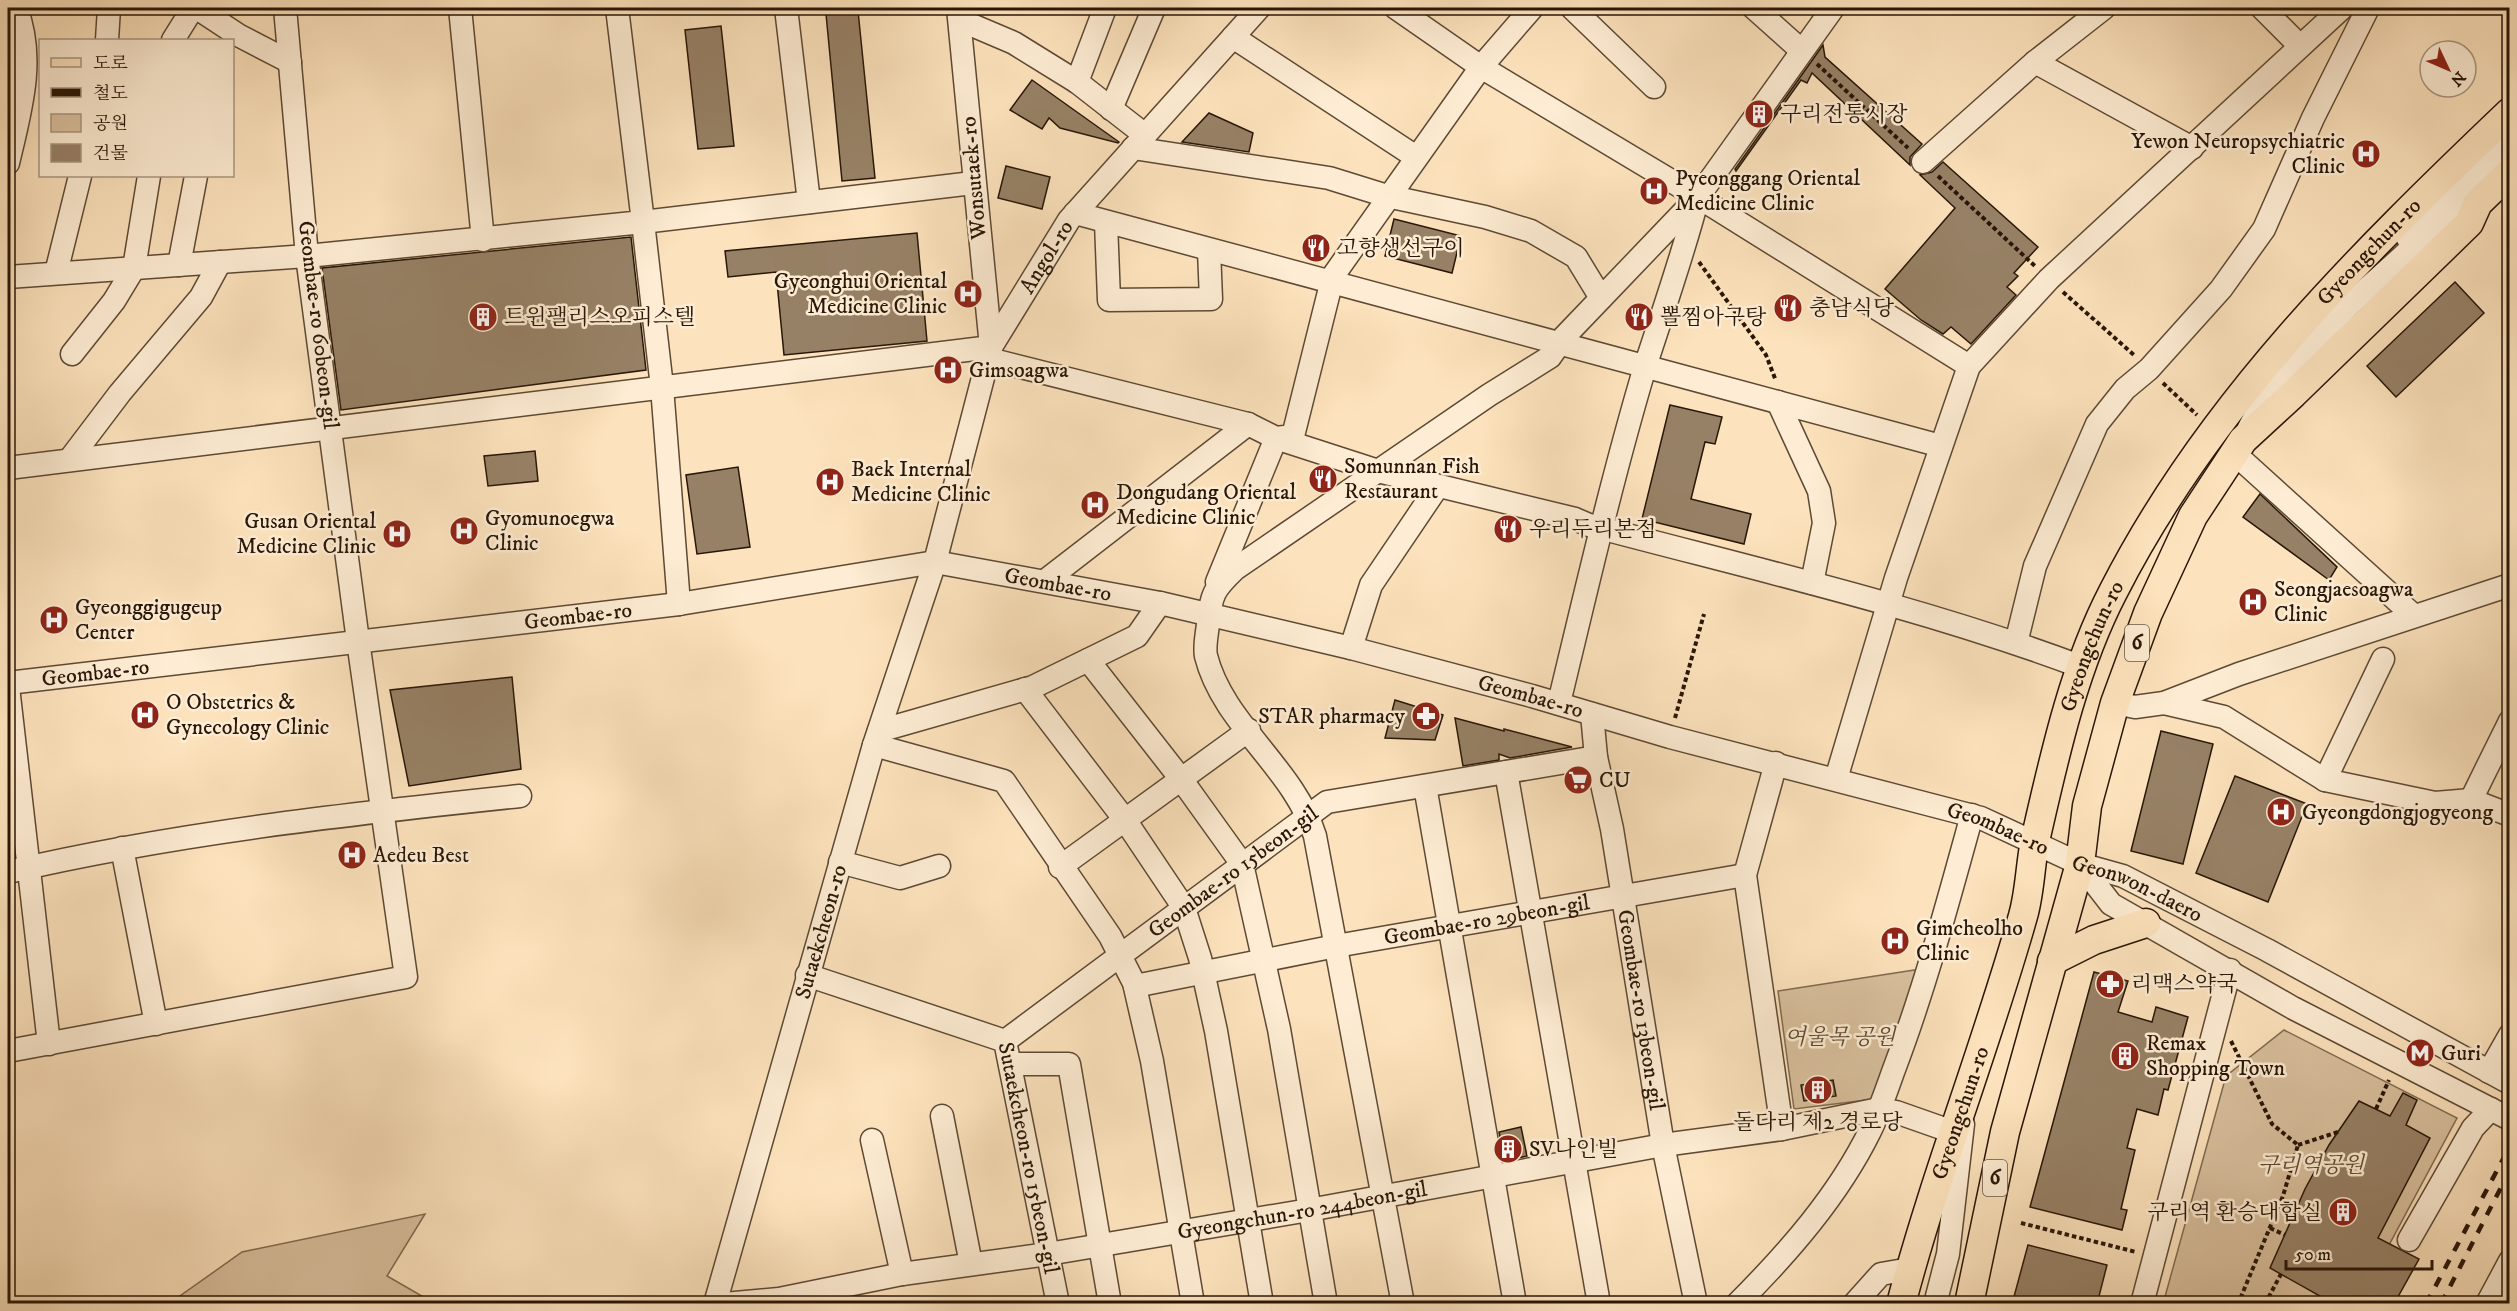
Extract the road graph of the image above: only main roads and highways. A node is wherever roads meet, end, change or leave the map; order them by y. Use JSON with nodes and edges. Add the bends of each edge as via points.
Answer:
{"nodes":[{"id":1,"x":2510,"y":112,"type":"edge"},
{"id":2,"x":2510,"y":172,"type":"edge"},
{"id":3,"x":2146,"y":924,"type":"road end"},
{"id":4,"x":2052,"y":961,"type":"junction"},
{"id":5,"x":1901,"y":1304,"type":"edge"},
{"id":6,"x":1969,"y":1304,"type":"edge"}],
"edges":[{"from":1,"to":5,"type":"main road","name":"Gyeongchun-ro","via":[[2435,183],[2306,318],[2213,430],[2183,472],[2112,594],[2082,667],[2057,746],[2024,912]]},
{"from":2,"to":4,"type":"main road","name":"Gyeongchun-ro","number":"6","via":[[2478,203],[2469,223],[2238,446],[2193,516],[2148,613],[2115,703],[2087,806],[2080,864]]},
{"from":3,"to":4,"type":"main road","via":[[2094,940]]},
{"from":4,"to":6,"type":"main road","name":"Gyeongchun-ro","number":"6","via":[[2005,1132]]}]}
